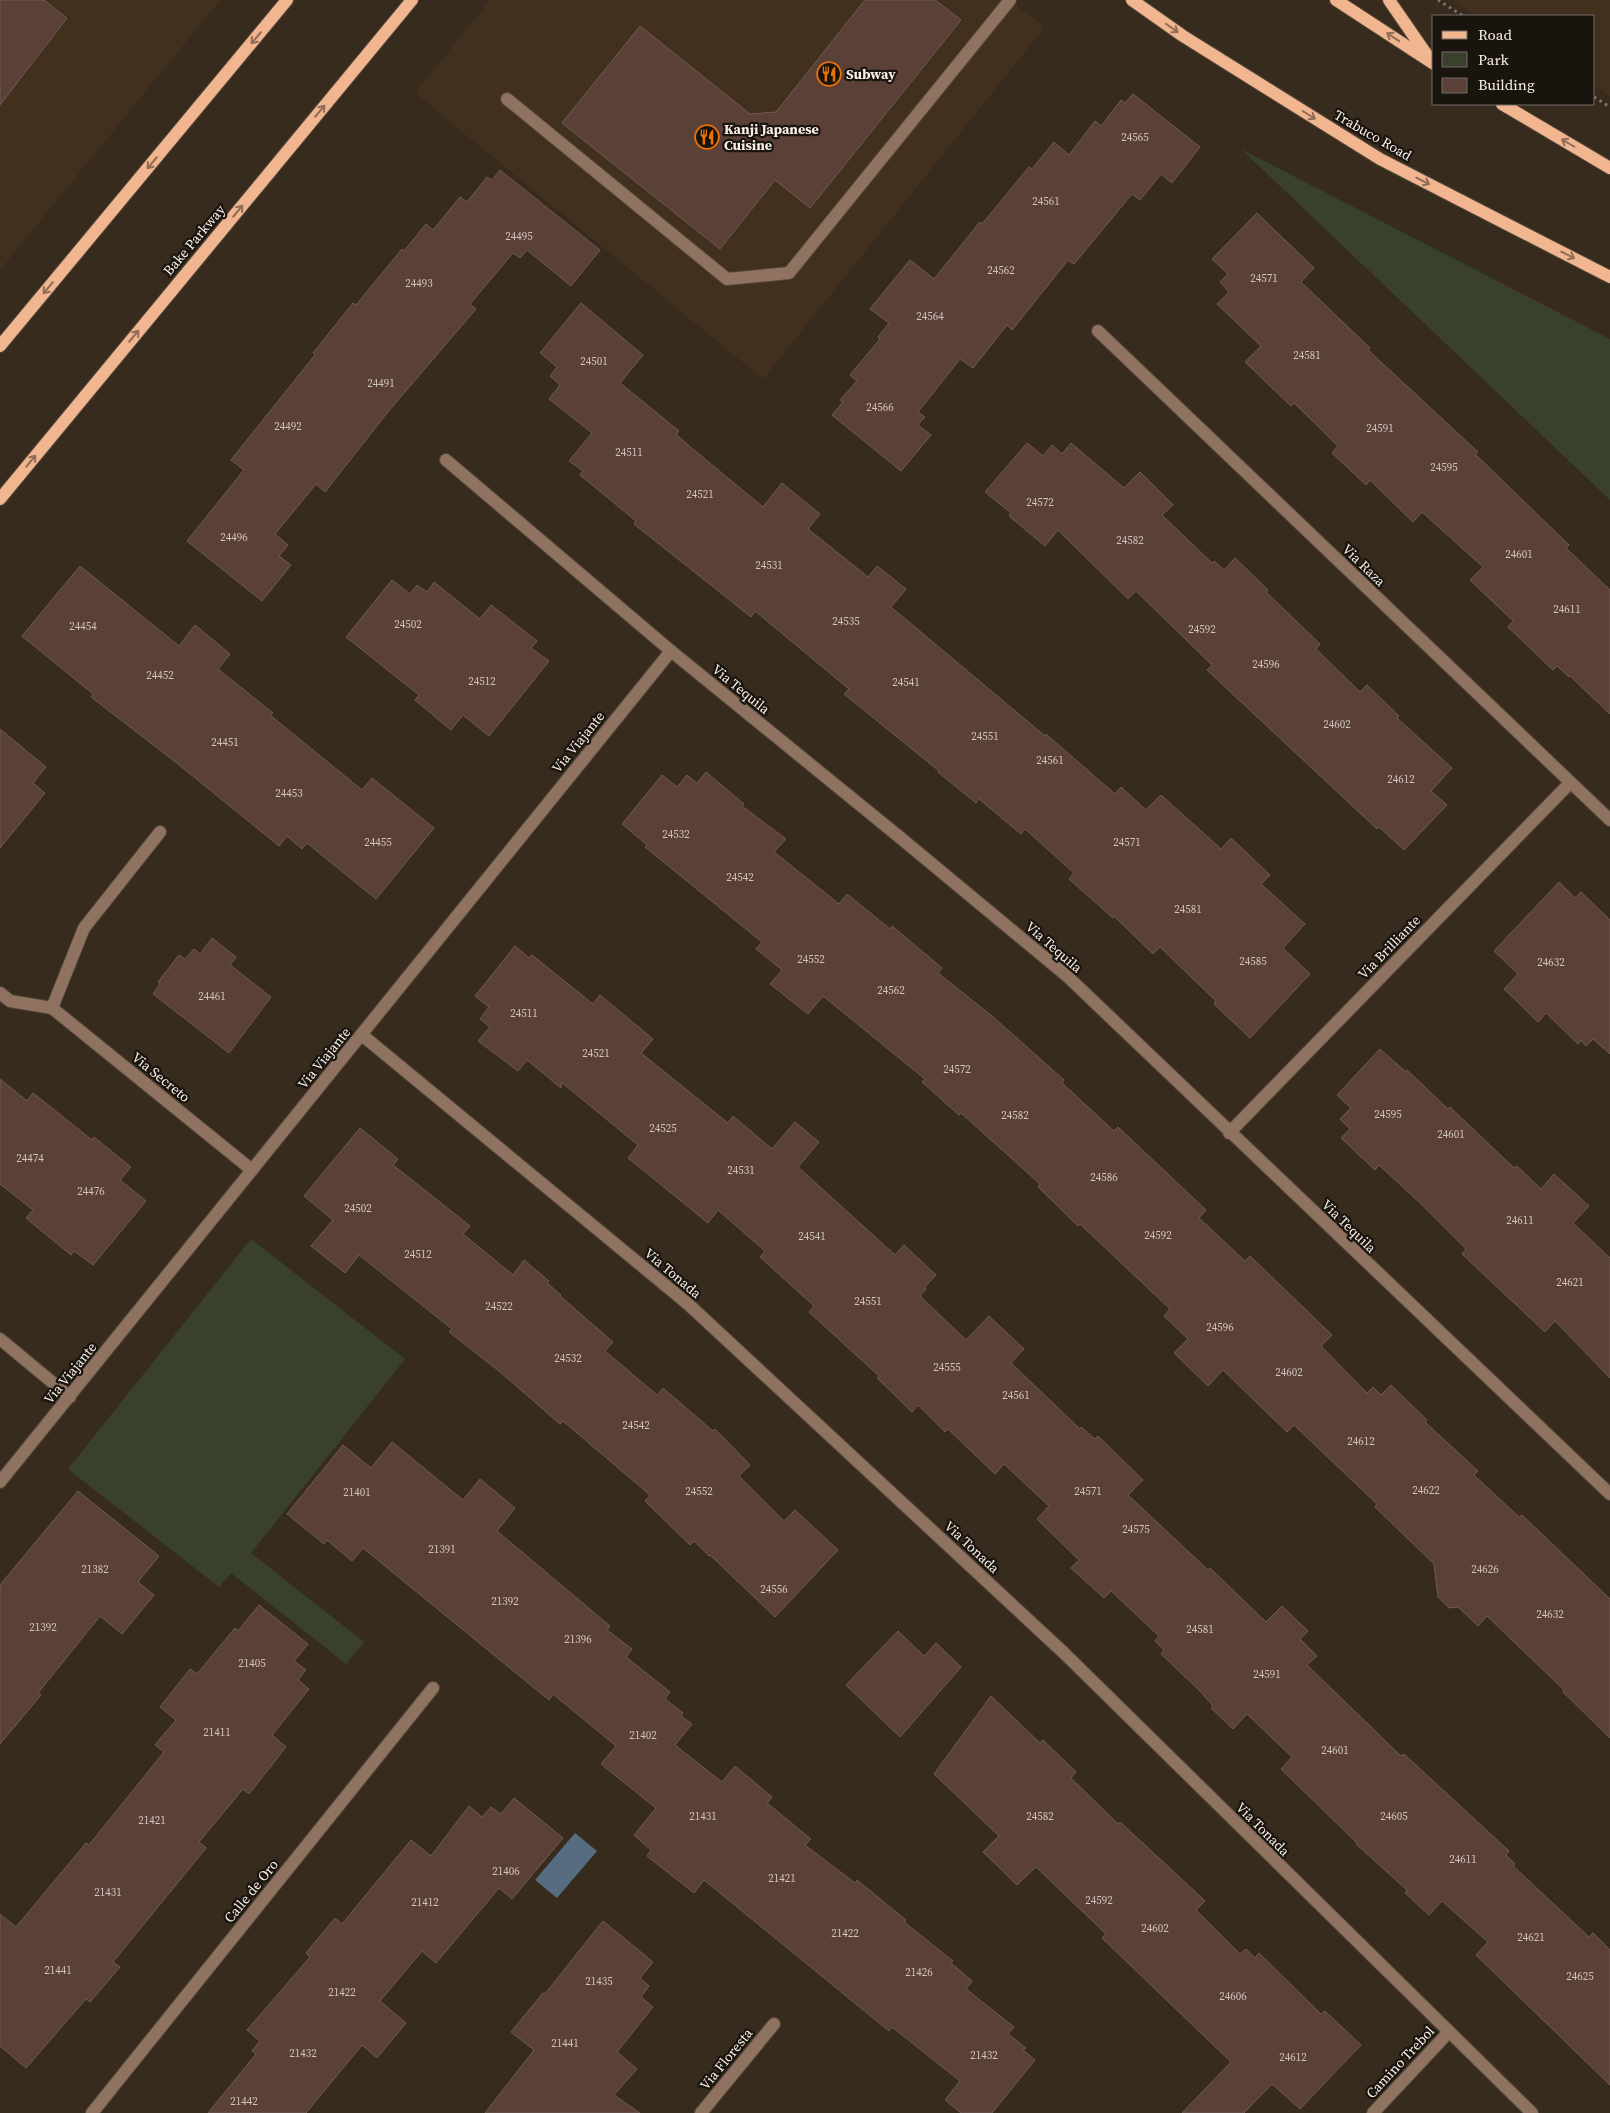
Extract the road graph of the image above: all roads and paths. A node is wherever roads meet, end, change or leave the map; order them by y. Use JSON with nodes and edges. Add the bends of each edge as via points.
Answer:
{"nodes":[{"id":1,"x":287,"y":0,"type":"edge"},
{"id":2,"x":412,"y":0,"type":"edge"},
{"id":3,"x":1010,"y":0,"type":"edge"},
{"id":4,"x":1132,"y":0,"type":"edge"},
{"id":5,"x":1336,"y":0,"type":"edge"},
{"id":6,"x":1389,"y":0,"type":"edge"},
{"id":7,"x":1438,"y":0,"type":"edge"},
{"id":8,"x":1461,"y":15,"type":"edge"},
{"id":9,"x":1432,"y":61,"type":"edge"},
{"id":10,"x":1432,"y":63,"type":"edge"},
{"id":11,"x":1595,"y":98,"type":"edge"},
{"id":12,"x":506,"y":99,"type":"dead end"},
{"id":13,"x":1504,"y":105,"type":"edge"},
{"id":14,"x":1610,"y":106,"type":"edge"},
{"id":15,"x":1610,"y":168,"type":"edge"},
{"id":16,"x":1610,"y":277,"type":"edge"},
{"id":17,"x":1098,"y":331,"type":"dead end"},
{"id":18,"x":0,"y":346,"type":"edge"},
{"id":19,"x":446,"y":460,"type":"dead end"},
{"id":20,"x":0,"y":499,"type":"edge"},
{"id":21,"x":671,"y":652,"type":"junction"},
{"id":22,"x":1570,"y":783,"type":"junction"},
{"id":23,"x":1610,"y":820,"type":"edge"},
{"id":24,"x":160,"y":832,"type":"dead end"},
{"id":25,"x":0,"y":993,"type":"edge"},
{"id":26,"x":52,"y":1008,"type":"junction"},
{"id":27,"x":362,"y":1035,"type":"junction"},
{"id":28,"x":1229,"y":1133,"type":"junction"},
{"id":29,"x":252,"y":1170,"type":"junction"},
{"id":30,"x":0,"y":1339,"type":"edge"},
{"id":31,"x":70,"y":1397,"type":"junction"},
{"id":32,"x":0,"y":1482,"type":"edge"},
{"id":33,"x":1610,"y":1494,"type":"edge"},
{"id":34,"x":433,"y":1688,"type":"dead end"},
{"id":35,"x":774,"y":2024,"type":"dead end"},
{"id":36,"x":1449,"y":2032,"type":"junction"},
{"id":37,"x":92,"y":2113,"type":"edge"},
{"id":38,"x":702,"y":2113,"type":"edge"},
{"id":39,"x":1373,"y":2113,"type":"edge"},
{"id":40,"x":1532,"y":2113,"type":"edge"}],
"edges":[{"from":1,"to":18,"type":"main road","one_way":true},
{"from":20,"to":2,"type":"main road","name":"Bake Parkway","one_way":true},
{"from":3,"to":12,"type":"street","via":[[789,273],[726,279]]},
{"from":4,"to":16,"type":"main road","name":"Trabuco Road","one_way":true,"via":[[1183,36],[1380,159]]},
{"from":10,"to":5,"type":"main road","one_way":true},
{"from":6,"to":9,"type":"main road"},
{"from":7,"to":8,"type":"path"},
{"from":11,"to":14,"type":"path"},
{"from":15,"to":13,"type":"main road","one_way":true},
{"from":17,"to":22,"type":"street","name":"Via Raza"},
{"from":19,"to":21,"type":"street","name":"Via Tequila"},
{"from":21,"to":27,"type":"street","name":"Via Viajante"},
{"from":21,"to":28,"type":"street","name":"Via Tequila","via":[[1067,976]]},
{"from":22,"to":23,"type":"street","name":"Via Raza"},
{"from":22,"to":28,"type":"street","name":"Via Brilliante"},
{"from":24,"to":26,"type":"street","via":[[84,928]]},
{"from":25,"to":26,"type":"street","name":"Via Secreto","via":[[10,1001]]},
{"from":26,"to":29,"type":"street","name":"Via Secreto"},
{"from":27,"to":29,"type":"street","name":"Via Viajante"},
{"from":27,"to":36,"type":"street","name":"Via Tonada","via":[[695,1311],[1064,1653]]},
{"from":28,"to":33,"type":"street","name":"Via Tequila"},
{"from":29,"to":31,"type":"street","name":"Via Viajante"},
{"from":30,"to":31,"type":"street"},
{"from":31,"to":32,"type":"street","name":"Via Viajante"},
{"from":34,"to":37,"type":"street","name":"Calle de Oro"},
{"from":35,"to":38,"type":"street","name":"Via Floresta"},
{"from":36,"to":39,"type":"street","name":"Camino Trebol"},
{"from":36,"to":40,"type":"street","name":"Via Tonada"}]}
